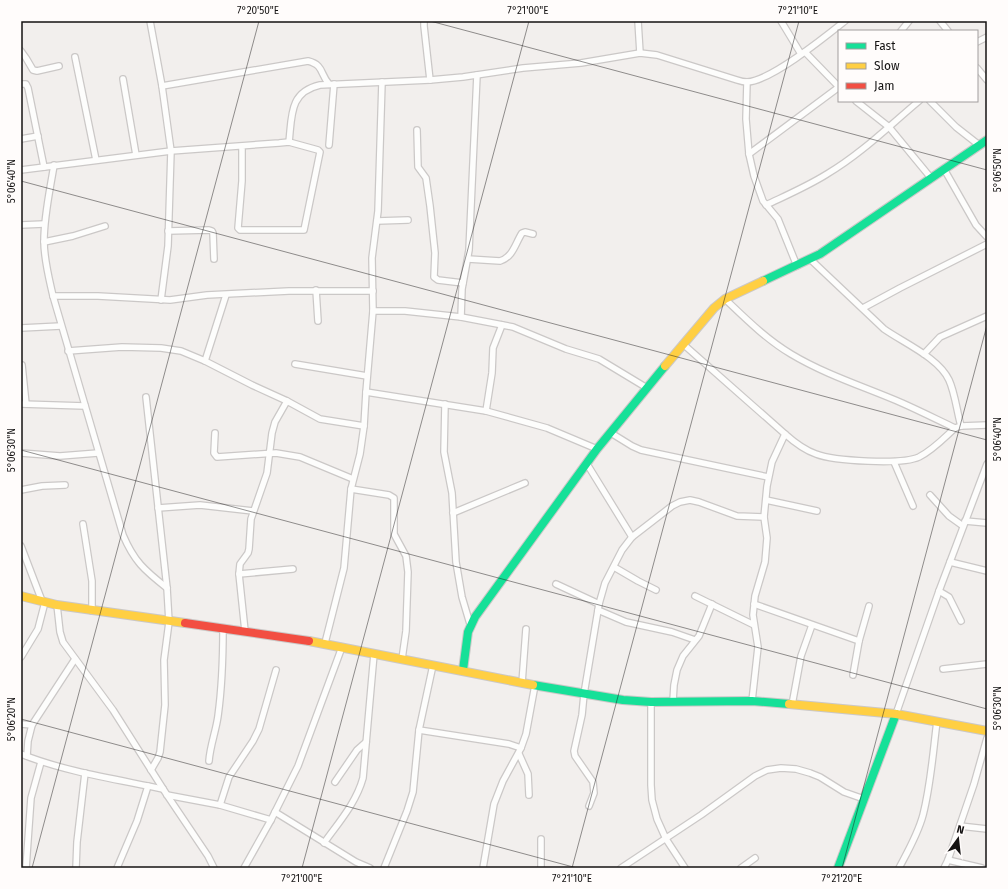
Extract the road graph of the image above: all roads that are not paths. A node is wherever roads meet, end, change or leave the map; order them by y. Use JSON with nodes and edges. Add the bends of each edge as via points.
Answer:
{"nodes":[{"id":1,"x":150,"y":21,"type":"edge"},
{"id":2,"x":424,"y":21,"type":"edge"},
{"id":3,"x":638,"y":21,"type":"edge"},
{"id":4,"x":781,"y":21,"type":"edge"},
{"id":5,"x":845,"y":21,"type":"edge"},
{"id":6,"x":909,"y":21,"type":"edge"},
{"id":7,"x":940,"y":21,"type":"edge"},
{"id":8,"x":902,"y":30,"type":"edge"},
{"id":9,"x":947,"y":30,"type":"edge"},
{"id":10,"x":987,"y":37,"type":"edge"},
{"id":11,"x":978,"y":42,"type":"edge"},
{"id":12,"x":21,"y":51,"type":"edge"},
{"id":13,"x":640,"y":53,"type":"junction"},
{"id":14,"x":803,"y":53,"type":"junction"},
{"id":15,"x":75,"y":57,"type":"dead end"},
{"id":16,"x":59,"y":66,"type":"dead end"},
{"id":17,"x":978,"y":69,"type":"edge"},
{"id":18,"x":477,"y":75,"type":"junction"},
{"id":19,"x":123,"y":79,"type":"dead end"},
{"id":20,"x":430,"y":80,"type":"junction"},
{"id":21,"x":987,"y":80,"type":"edge"},
{"id":22,"x":382,"y":82,"type":"junction"},
{"id":23,"x":746,"y":82,"type":"junction"},
{"id":24,"x":21,"y":84,"type":"edge"},
{"id":25,"x":331,"y":84,"type":"junction"},
{"id":26,"x":162,"y":86,"type":"junction"},
{"id":27,"x":838,"y":86,"type":"edge"},
{"id":28,"x":838,"y":88,"type":"edge"},
{"id":29,"x":857,"y":102,"type":"edge"},
{"id":30,"x":918,"y":102,"type":"edge"},
{"id":31,"x":931,"y":102,"type":"edge"},
{"id":32,"x":889,"y":127,"type":"junction"},
{"id":33,"x":417,"y":130,"type":"dead end"},
{"id":34,"x":38,"y":136,"type":"junction"},
{"id":35,"x":21,"y":139,"type":"edge"},
{"id":36,"x":987,"y":140,"type":"edge"},
{"id":37,"x":289,"y":142,"type":"junction"},
{"id":38,"x":329,"y":145,"type":"dead end"},
{"id":39,"x":979,"y":145,"type":"junction"},
{"id":40,"x":242,"y":146,"type":"junction"},
{"id":41,"x":171,"y":151,"type":"junction"},
{"id":42,"x":749,"y":154,"type":"junction"},
{"id":43,"x":136,"y":155,"type":"junction"},
{"id":44,"x":96,"y":160,"type":"junction"},
{"id":45,"x":54,"y":165,"type":"junction"},
{"id":46,"x":44,"y":167,"type":"junction"},
{"id":47,"x":944,"y":169,"type":"junction"},
{"id":48,"x":21,"y":170,"type":"edge"},
{"id":49,"x":931,"y":178,"type":"junction"},
{"id":50,"x":766,"y":205,"type":"junction"},
{"id":51,"x":408,"y":220,"type":"dead end"},
{"id":52,"x":377,"y":221,"type":"junction"},
{"id":53,"x":44,"y":224,"type":"junction"},
{"id":54,"x":21,"y":225,"type":"edge"},
{"id":55,"x":104,"y":226,"type":"dead end"},
{"id":56,"x":168,"y":230,"type":"junction"},
{"id":57,"x":533,"y":234,"type":"dead end"},
{"id":58,"x":987,"y":237,"type":"edge"},
{"id":59,"x":44,"y":242,"type":"junction"},
{"id":60,"x":987,"y":244,"type":"edge"},
{"id":61,"x":214,"y":259,"type":"dead end"},
{"id":62,"x":468,"y":259,"type":"junction"},
{"id":63,"x":810,"y":259,"type":"junction"},
{"id":64,"x":797,"y":266,"type":"junction"},
{"id":65,"x":463,"y":283,"type":"junction"},
{"id":66,"x":316,"y":290,"type":"junction"},
{"id":67,"x":373,"y":291,"type":"junction"},
{"id":68,"x":226,"y":295,"type":"junction"},
{"id":69,"x":53,"y":296,"type":"junction"},
{"id":70,"x":725,"y":299,"type":"junction"},
{"id":71,"x":161,"y":300,"type":"junction"},
{"id":72,"x":863,"y":308,"type":"junction"},
{"id":73,"x":372,"y":311,"type":"junction"},
{"id":74,"x":987,"y":316,"type":"edge"},
{"id":75,"x":461,"y":317,"type":"junction"},
{"id":76,"x":318,"y":321,"type":"dead end"},
{"id":77,"x":502,"y":325,"type":"junction"},
{"id":78,"x":61,"y":326,"type":"junction"},
{"id":79,"x":21,"y":328,"type":"edge"},
{"id":80,"x":683,"y":344,"type":"junction"},
{"id":81,"x":68,"y":351,"type":"junction"},
{"id":82,"x":924,"y":354,"type":"junction"},
{"id":83,"x":205,"y":361,"type":"junction"},
{"id":84,"x":295,"y":364,"type":"dead end"},
{"id":85,"x":22,"y":365,"type":"edge"},
{"id":86,"x":367,"y":376,"type":"junction"},
{"id":87,"x":647,"y":388,"type":"junction"},
{"id":88,"x":366,"y":392,"type":"junction"},
{"id":89,"x":146,"y":397,"type":"dead end"},
{"id":90,"x":287,"y":401,"type":"junction"},
{"id":91,"x":24,"y":404,"type":"edge"},
{"id":92,"x":445,"y":404,"type":"junction"},
{"id":93,"x":85,"y":406,"type":"junction"},
{"id":94,"x":486,"y":411,"type":"junction"},
{"id":95,"x":987,"y":425,"type":"edge"},
{"id":96,"x":364,"y":426,"type":"junction"},
{"id":97,"x":958,"y":427,"type":"junction"},
{"id":98,"x":611,"y":432,"type":"junction"},
{"id":99,"x":215,"y":433,"type":"dead end"},
{"id":100,"x":785,"y":434,"type":"junction"},
{"id":101,"x":597,"y":449,"type":"junction"},
{"id":102,"x":21,"y":453,"type":"edge"},
{"id":103,"x":98,"y":453,"type":"junction"},
{"id":104,"x":269,"y":453,"type":"junction"},
{"id":105,"x":894,"y":462,"type":"junction"},
{"id":106,"x":587,"y":464,"type":"junction"},
{"id":107,"x":986,"y":468,"type":"edge"},
{"id":108,"x":768,"y":477,"type":"junction"},
{"id":109,"x":353,"y":479,"type":"junction"},
{"id":110,"x":525,"y":483,"type":"dead end"},
{"id":111,"x":65,"y":485,"type":"dead end"},
{"id":112,"x":351,"y":489,"type":"junction"},
{"id":113,"x":21,"y":490,"type":"edge"},
{"id":114,"x":930,"y":495,"type":"dead end"},
{"id":115,"x":766,"y":500,"type":"junction"},
{"id":116,"x":913,"y":506,"type":"dead end"},
{"id":117,"x":158,"y":508,"type":"junction"},
{"id":118,"x":253,"y":511,"type":"junction"},
{"id":119,"x":816,"y":511,"type":"dead end"},
{"id":120,"x":453,"y":513,"type":"junction"},
{"id":121,"x":764,"y":517,"type":"junction"},
{"id":122,"x":964,"y":523,"type":"junction"},
{"id":123,"x":987,"y":523,"type":"edge"},
{"id":124,"x":83,"y":524,"type":"dead end"},
{"id":125,"x":632,"y":536,"type":"junction"},
{"id":126,"x":21,"y":546,"type":"edge"},
{"id":127,"x":950,"y":562,"type":"junction"},
{"id":128,"x":614,"y":567,"type":"junction"},
{"id":129,"x":293,"y":569,"type":"dead end"},
{"id":130,"x":987,"y":571,"type":"edge"},
{"id":131,"x":239,"y":574,"type":"junction"},
{"id":132,"x":556,"y":584,"type":"dead end"},
{"id":133,"x":167,"y":588,"type":"junction"},
{"id":134,"x":656,"y":590,"type":"dead end"},
{"id":135,"x":939,"y":591,"type":"junction"},
{"id":136,"x":21,"y":596,"type":"edge"},
{"id":137,"x":695,"y":596,"type":"dead end"},
{"id":138,"x":44,"y":601,"type":"junction"},
{"id":139,"x":712,"y":604,"type":"junction"},
{"id":140,"x":754,"y":604,"type":"junction"},
{"id":141,"x":57,"y":605,"type":"junction"},
{"id":142,"x":869,"y":606,"type":"dead end"},
{"id":143,"x":598,"y":607,"type":"junction"},
{"id":144,"x":92,"y":611,"type":"junction"},
{"id":145,"x":961,"y":621,"type":"dead end"},
{"id":146,"x":169,"y":622,"type":"junction"},
{"id":147,"x":470,"y":624,"type":"junction"},
{"id":148,"x":754,"y":625,"type":"junction"},
{"id":149,"x":812,"y":625,"type":"junction"},
{"id":150,"x":223,"y":628,"type":"junction"},
{"id":151,"x":526,"y":629,"type":"dead end"},
{"id":152,"x":245,"y":631,"type":"junction"},
{"id":153,"x":696,"y":640,"type":"junction"},
{"id":154,"x":860,"y":641,"type":"junction"},
{"id":155,"x":325,"y":643,"type":"junction"},
{"id":156,"x":342,"y":647,"type":"junction"},
{"id":157,"x":374,"y":654,"type":"junction"},
{"id":158,"x":21,"y":658,"type":"edge"},
{"id":159,"x":74,"y":659,"type":"junction"},
{"id":160,"x":402,"y":659,"type":"junction"},
{"id":161,"x":987,"y":664,"type":"edge"},
{"id":162,"x":433,"y":665,"type":"junction"},
{"id":163,"x":943,"y":669,"type":"dead end"},
{"id":164,"x":276,"y":670,"type":"dead end"},
{"id":165,"x":463,"y":670,"type":"junction"},
{"id":166,"x":852,"y":675,"type":"dead end"},
{"id":167,"x":522,"y":682,"type":"junction"},
{"id":168,"x":535,"y":685,"type":"junction"},
{"id":169,"x":584,"y":694,"type":"junction"},
{"id":170,"x":673,"y":701,"type":"junction"},
{"id":171,"x":752,"y":701,"type":"junction"},
{"id":172,"x":651,"y":702,"type":"junction"},
{"id":173,"x":792,"y":705,"type":"junction"},
{"id":174,"x":896,"y":714,"type":"junction"},
{"id":175,"x":937,"y":721,"type":"junction"},
{"id":176,"x":21,"y":724,"type":"edge"},
{"id":177,"x":32,"y":725,"type":"junction"},
{"id":178,"x":419,"y":730,"type":"junction"},
{"id":179,"x":987,"y":731,"type":"edge"},
{"id":180,"x":987,"y":738,"type":"edge"},
{"id":181,"x":366,"y":742,"type":"junction"},
{"id":182,"x":522,"y":748,"type":"junction"},
{"id":183,"x":519,"y":754,"type":"junction"},
{"id":184,"x":24,"y":755,"type":"edge"},
{"id":185,"x":209,"y":761,"type":"dead end"},
{"id":186,"x":41,"y":762,"type":"junction"},
{"id":187,"x":151,"y":770,"type":"junction"},
{"id":188,"x":85,"y":773,"type":"junction"},
{"id":189,"x":335,"y":782,"type":"dead end"},
{"id":190,"x":148,"y":786,"type":"junction"},
{"id":191,"x":163,"y":789,"type":"junction"},
{"id":192,"x":166,"y":795,"type":"junction"},
{"id":193,"x":529,"y":795,"type":"dead end"},
{"id":194,"x":864,"y":799,"type":"junction"},
{"id":195,"x":220,"y":805,"type":"junction"},
{"id":196,"x":589,"y":806,"type":"dead end"},
{"id":197,"x":275,"y":812,"type":"junction"},
{"id":198,"x":271,"y":820,"type":"junction"},
{"id":199,"x":960,"y":826,"type":"junction"},
{"id":200,"x":987,"y":829,"type":"edge"},
{"id":201,"x":666,"y":839,"type":"junction"},
{"id":202,"x":541,"y":840,"type":"dead end"},
{"id":203,"x":324,"y":843,"type":"junction"},
{"id":204,"x":755,"y":858,"type":"dead end"},
{"id":205,"x":948,"y":860,"type":"junction"},
{"id":206,"x":26,"y":868,"type":"edge"},
{"id":207,"x":76,"y":868,"type":"edge"},
{"id":208,"x":117,"y":868,"type":"edge"},
{"id":209,"x":214,"y":868,"type":"edge"},
{"id":210,"x":244,"y":868,"type":"edge"},
{"id":211,"x":370,"y":868,"type":"edge"},
{"id":212,"x":384,"y":868,"type":"edge"},
{"id":213,"x":483,"y":868,"type":"edge"},
{"id":214,"x":541,"y":868,"type":"edge"},
{"id":215,"x":621,"y":868,"type":"edge"},
{"id":216,"x":685,"y":868,"type":"edge"},
{"id":217,"x":741,"y":868,"type":"edge"},
{"id":218,"x":838,"y":868,"type":"edge"},
{"id":219,"x":899,"y":868,"type":"edge"},
{"id":220,"x":944,"y":868,"type":"edge"},
{"id":221,"x":982,"y":868,"type":"edge"}],
"edges":[{"from":1,"to":26,"type":"street"},
{"from":2,"to":20,"type":"street"},
{"from":3,"to":13,"type":"street"},
{"from":4,"to":14,"type":"street"},
{"from":5,"to":14,"type":"street"},
{"from":6,"to":8,"type":"street"},
{"from":7,"to":9,"type":"street"},
{"from":10,"to":11,"type":"street"},
{"from":12,"to":16,"type":"street","via":[[31,68],[35,70]]},
{"from":13,"to":18,"type":"street","via":[[581,63]]},
{"from":13,"to":23,"type":"street","via":[[657,55]]},
{"from":14,"to":23,"type":"street","via":[[766,76]]},
{"from":14,"to":27,"type":"street"},
{"from":15,"to":44,"type":"street"},
{"from":17,"to":21,"type":"street"},
{"from":18,"to":20,"type":"street"},
{"from":18,"to":62,"type":"street"},
{"from":19,"to":43,"type":"street"},
{"from":20,"to":22,"type":"street"},
{"from":22,"to":25,"type":"street"},
{"from":22,"to":52,"type":"street"},
{"from":23,"to":42,"type":"street"},
{"from":24,"to":34,"type":"street","via":[[26,84],[28,88]]},
{"from":25,"to":26,"type":"street","via":[[316,63],[308,61]]},
{"from":25,"to":37,"type":"street","via":[[309,88],[300,95],[294,105]]},
{"from":25,"to":38,"type":"street"},
{"from":26,"to":41,"type":"street"},
{"from":28,"to":42,"type":"street"},
{"from":29,"to":32,"type":"street"},
{"from":30,"to":32,"type":"street"},
{"from":31,"to":39,"type":"street"},
{"from":32,"to":49,"type":"street"},
{"from":32,"to":50,"type":"street","via":[[828,174]]},
{"from":33,"to":65,"type":"street","via":[[418,167],[426,178],[430,206],[435,253],[434,277],[438,280]]},
{"from":34,"to":35,"type":"street"},
{"from":34,"to":46,"type":"street"},
{"from":36,"to":39,"type":"street"},
{"from":37,"to":40,"type":"street"},
{"from":37,"to":40,"type":"street","via":[[320,152],[306,227],[302,230],[238,228]]},
{"from":39,"to":47,"type":"street"},
{"from":40,"to":41,"type":"street"},
{"from":41,"to":43,"type":"street"},
{"from":41,"to":56,"type":"street"},
{"from":42,"to":50,"type":"street","via":[[754,176]]},
{"from":43,"to":44,"type":"street"},
{"from":44,"to":45,"type":"street"},
{"from":45,"to":46,"type":"street"},
{"from":45,"to":53,"type":"street"},
{"from":46,"to":48,"type":"street"},
{"from":47,"to":49,"type":"street"},
{"from":47,"to":58,"type":"street","via":[[976,224]]},
{"from":49,"to":63,"type":"street"},
{"from":50,"to":64,"type":"street","via":[[778,219]]},
{"from":51,"to":52,"type":"street"},
{"from":52,"to":67,"type":"street","via":[[372,258]]},
{"from":53,"to":54,"type":"street"},
{"from":53,"to":59,"type":"street"},
{"from":55,"to":59,"type":"street"},
{"from":56,"to":61,"type":"street","via":[[212,231]]},
{"from":56,"to":71,"type":"street"},
{"from":57,"to":62,"type":"street","via":[[522,233],[512,252],[500,261]]},
{"from":59,"to":69,"type":"street"},
{"from":60,"to":72,"type":"street"},
{"from":62,"to":65,"type":"street"},
{"from":63,"to":64,"type":"street"},
{"from":63,"to":72,"type":"street"},
{"from":64,"to":70,"type":"street"},
{"from":65,"to":75,"type":"street"},
{"from":66,"to":67,"type":"street"},
{"from":66,"to":68,"type":"street"},
{"from":66,"to":76,"type":"street"},
{"from":67,"to":73,"type":"street"},
{"from":68,"to":71,"type":"street"},
{"from":68,"to":83,"type":"street"},
{"from":69,"to":71,"type":"street"},
{"from":69,"to":78,"type":"street"},
{"from":70,"to":80,"type":"street"},
{"from":70,"to":97,"type":"street","via":[[767,338],[813,367]]},
{"from":72,"to":82,"type":"street","via":[[891,333]]},
{"from":73,"to":75,"type":"street","via":[[405,311]]},
{"from":73,"to":86,"type":"street"},
{"from":74,"to":82,"type":"street","via":[[948,332]]},
{"from":75,"to":77,"type":"street"},
{"from":77,"to":87,"type":"street","via":[[599,359]]},
{"from":77,"to":94,"type":"street","via":[[493,348],[492,381]]},
{"from":78,"to":79,"type":"street"},
{"from":78,"to":81,"type":"street"},
{"from":80,"to":87,"type":"street"},
{"from":80,"to":100,"type":"street"},
{"from":81,"to":83,"type":"street","via":[[161,348]]},
{"from":81,"to":93,"type":"street"},
{"from":82,"to":97,"type":"street","via":[[945,372],[950,381]]},
{"from":83,"to":90,"type":"street"},
{"from":84,"to":86,"type":"street"},
{"from":85,"to":91,"type":"street"},
{"from":86,"to":88,"type":"street"},
{"from":87,"to":98,"type":"street"},
{"from":88,"to":92,"type":"street"},
{"from":88,"to":96,"type":"street"},
{"from":89,"to":117,"type":"street"},
{"from":90,"to":96,"type":"street","via":[[320,419]]},
{"from":90,"to":104,"type":"street","via":[[275,422]]},
{"from":91,"to":93,"type":"street"},
{"from":92,"to":94,"type":"street"},
{"from":92,"to":120,"type":"street","via":[[444,452]]},
{"from":93,"to":103,"type":"street"},
{"from":94,"to":101,"type":"street","via":[[547,428]]},
{"from":95,"to":97,"type":"street"},
{"from":96,"to":109,"type":"street"},
{"from":97,"to":105,"type":"street","via":[[928,452],[913,459]]},
{"from":98,"to":101,"type":"street"},
{"from":98,"to":108,"type":"street","via":[[641,450]]},
{"from":99,"to":104,"type":"street","via":[[214,453],[217,457]]},
{"from":100,"to":105,"type":"street","via":[[801,447],[828,458]]},
{"from":100,"to":108,"type":"street"},
{"from":101,"to":106,"type":"street"},
{"from":102,"to":103,"type":"street","via":[[60,456]]},
{"from":103,"to":133,"type":"street","via":[[129,549],[147,572]]},
{"from":104,"to":109,"type":"street","via":[[300,457]]},
{"from":104,"to":118,"type":"street","via":[[264,482]]},
{"from":105,"to":116,"type":"street"},
{"from":106,"to":125,"type":"street"},
{"from":106,"to":147,"type":"street"},
{"from":107,"to":122,"type":"street"},
{"from":108,"to":115,"type":"street"},
{"from":109,"to":112,"type":"street"},
{"from":110,"to":120,"type":"street"},
{"from":111,"to":113,"type":"street"},
{"from":112,"to":155,"type":"street","via":[[344,568]]},
{"from":112,"to":160,"type":"street","via":[[394,498],[394,534],[406,556],[408,572],[406,631]]},
{"from":114,"to":122,"type":"street","via":[[949,516]]},
{"from":115,"to":119,"type":"street"},
{"from":115,"to":121,"type":"street"},
{"from":117,"to":118,"type":"street","via":[[212,506]]},
{"from":117,"to":133,"type":"street"},
{"from":118,"to":131,"type":"street","via":[[249,549],[240,564]]},
{"from":120,"to":147,"type":"street","via":[[456,562]]},
{"from":121,"to":125,"type":"street","via":[[737,516],[690,500],[672,506]]},
{"from":121,"to":140,"type":"street","via":[[766,555]]},
{"from":122,"to":123,"type":"street"},
{"from":122,"to":127,"type":"street"},
{"from":124,"to":144,"type":"street","via":[[92,581]]},
{"from":125,"to":128,"type":"street"},
{"from":126,"to":138,"type":"street"},
{"from":127,"to":130,"type":"street"},
{"from":127,"to":135,"type":"street"},
{"from":128,"to":134,"type":"street"},
{"from":128,"to":143,"type":"street","via":[[605,583]]},
{"from":129,"to":131,"type":"street"},
{"from":131,"to":152,"type":"street"},
{"from":132,"to":143,"type":"street"},
{"from":133,"to":146,"type":"street"},
{"from":135,"to":145,"type":"street","via":[[949,597]]},
{"from":135,"to":174,"type":"street"},
{"from":136,"to":138,"type":"street"},
{"from":137,"to":139,"type":"street"},
{"from":138,"to":141,"type":"street"},
{"from":138,"to":158,"type":"street","via":[[38,629]]},
{"from":139,"to":148,"type":"street"},
{"from":139,"to":153,"type":"street"},
{"from":140,"to":148,"type":"street"},
{"from":140,"to":149,"type":"street"},
{"from":141,"to":144,"type":"street"},
{"from":141,"to":159,"type":"street","via":[[63,642]]},
{"from":142,"to":154,"type":"street"},
{"from":143,"to":153,"type":"street","via":[[626,622]]},
{"from":143,"to":169,"type":"street"},
{"from":144,"to":146,"type":"street"},
{"from":146,"to":150,"type":"street"},
{"from":146,"to":187,"type":"street","via":[[164,660],[165,705],[160,752]]},
{"from":147,"to":165,"type":"street"},
{"from":148,"to":171,"type":"street","via":[[758,647]]},
{"from":149,"to":154,"type":"street"},
{"from":149,"to":173,"type":"street","via":[[801,656]]},
{"from":150,"to":152,"type":"street"},
{"from":150,"to":185,"type":"street","via":[[218,715]]},
{"from":151,"to":167,"type":"street"},
{"from":152,"to":155,"type":"street"},
{"from":153,"to":170,"type":"street","via":[[683,656],[677,670]]},
{"from":154,"to":166,"type":"street"},
{"from":155,"to":156,"type":"street"},
{"from":156,"to":157,"type":"street"},
{"from":156,"to":197,"type":"street","via":[[298,766]]},
{"from":157,"to":160,"type":"street"},
{"from":157,"to":181,"type":"street"},
{"from":159,"to":177,"type":"street"},
{"from":159,"to":187,"type":"street","via":[[113,710]]},
{"from":160,"to":162,"type":"street"},
{"from":161,"to":163,"type":"street"},
{"from":162,"to":165,"type":"street"},
{"from":162,"to":178,"type":"street"},
{"from":164,"to":195,"type":"street","via":[[259,729],[229,777]]},
{"from":165,"to":167,"type":"street"},
{"from":167,"to":168,"type":"street"},
{"from":168,"to":169,"type":"street"},
{"from":168,"to":182,"type":"street"},
{"from":169,"to":172,"type":"street"},
{"from":169,"to":196,"type":"street","via":[[574,751],[593,782],[594,793]]},
{"from":170,"to":171,"type":"street"},
{"from":170,"to":172,"type":"street"},
{"from":171,"to":173,"type":"street"},
{"from":172,"to":201,"type":"street","via":[[652,800]]},
{"from":173,"to":174,"type":"street"},
{"from":174,"to":175,"type":"street"},
{"from":174,"to":194,"type":"street"},
{"from":175,"to":179,"type":"street"},
{"from":175,"to":219,"type":"street","via":[[923,816]]},
{"from":176,"to":177,"type":"street"},
{"from":177,"to":184,"type":"street"},
{"from":178,"to":182,"type":"street"},
{"from":178,"to":212,"type":"street","via":[[413,792]]},
{"from":180,"to":199,"type":"street"},
{"from":181,"to":189,"type":"street","via":[[357,750]]},
{"from":181,"to":203,"type":"street","via":[[363,778],[359,792]]},
{"from":182,"to":183,"type":"street"},
{"from":183,"to":193,"type":"street","via":[[528,774]]},
{"from":183,"to":213,"type":"street","via":[[503,781],[494,804]]},
{"from":184,"to":186,"type":"street"},
{"from":186,"to":188,"type":"street"},
{"from":186,"to":206,"type":"street","via":[[31,798]]},
{"from":187,"to":191,"type":"street"},
{"from":188,"to":190,"type":"street"},
{"from":188,"to":207,"type":"street"},
{"from":190,"to":191,"type":"street"},
{"from":190,"to":208,"type":"street"},
{"from":191,"to":192,"type":"street"},
{"from":192,"to":195,"type":"street"},
{"from":192,"to":209,"type":"street"},
{"from":194,"to":201,"type":"street","via":[[844,792],[810,773],[796,769],[767,770]]},
{"from":194,"to":218,"type":"street"},
{"from":195,"to":198,"type":"street"},
{"from":197,"to":198,"type":"street"},
{"from":197,"to":203,"type":"street"},
{"from":198,"to":210,"type":"street"},
{"from":199,"to":200,"type":"street"},
{"from":199,"to":205,"type":"street"},
{"from":201,"to":215,"type":"street"},
{"from":201,"to":216,"type":"street"},
{"from":202,"to":214,"type":"street"},
{"from":203,"to":211,"type":"street"},
{"from":204,"to":217,"type":"street"},
{"from":205,"to":220,"type":"street"},
{"from":205,"to":221,"type":"street"}]}
